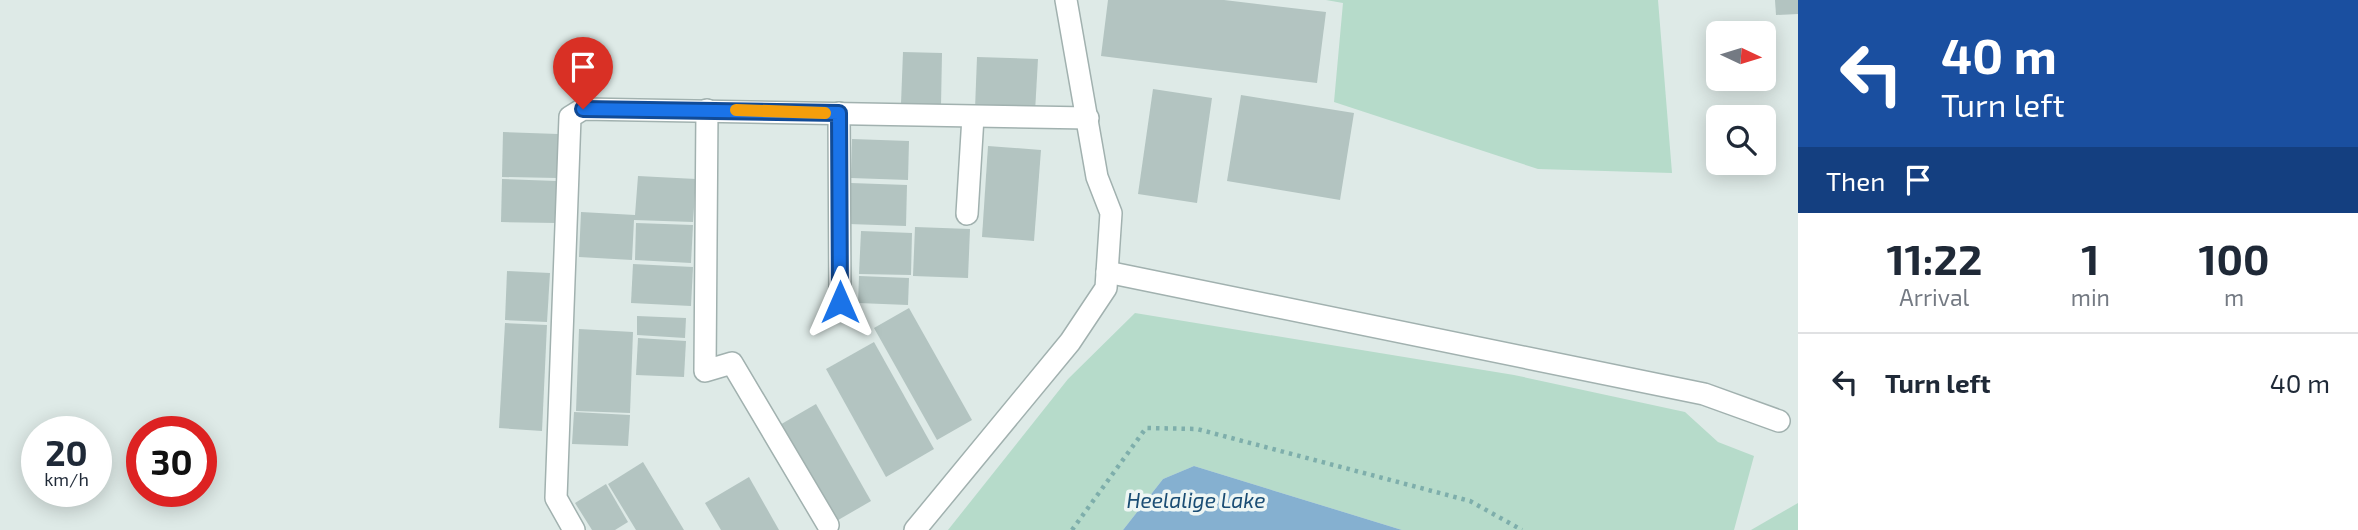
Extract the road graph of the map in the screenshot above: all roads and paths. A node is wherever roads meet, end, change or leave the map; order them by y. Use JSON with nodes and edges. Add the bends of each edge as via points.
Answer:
{"nodes":[{"id":1,"x":1066,"y":0,"type":"edge"},
{"id":2,"x":708,"y":110,"type":"junction"},
{"id":3,"x":839,"y":113,"type":"junction"},
{"id":4,"x":973,"y":117,"type":"junction"},
{"id":5,"x":1088,"y":118,"type":"junction"},
{"id":6,"x":967,"y":214,"type":"dead end"},
{"id":7,"x":1107,"y":272,"type":"junction"},
{"id":8,"x":840,"y":302,"type":"dead end"},
{"id":9,"x":1779,"y":421,"type":"dead end"},
{"id":10,"x":828,"y":525,"type":"dead end"},
{"id":11,"x":574,"y":530,"type":"edge"},
{"id":12,"x":915,"y":530,"type":"edge"},
{"id":13,"x":1073,"y":530,"type":"edge"},
{"id":14,"x":1522,"y":530,"type":"edge"}],
"edges":[{"from":1,"to":5,"type":"street"},
{"from":2,"to":3,"type":"street"},
{"from":2,"to":10,"type":"street","via":[[705,371],[732,363]]},
{"from":2,"to":11,"type":"street","via":[[583,109],[570,117],[556,498]]},
{"from":3,"to":4,"type":"street"},
{"from":3,"to":8,"type":"street"},
{"from":4,"to":5,"type":"street"},
{"from":4,"to":6,"type":"street"},
{"from":5,"to":7,"type":"street","via":[[1097,177],[1111,213]]},
{"from":7,"to":9,"type":"street","via":[[1704,394]]},
{"from":7,"to":12,"type":"street","via":[[1106,288],[1070,342]]},
{"from":13,"to":14,"type":"path","via":[[1146,428],[1197,429],[1470,500]]}]}
